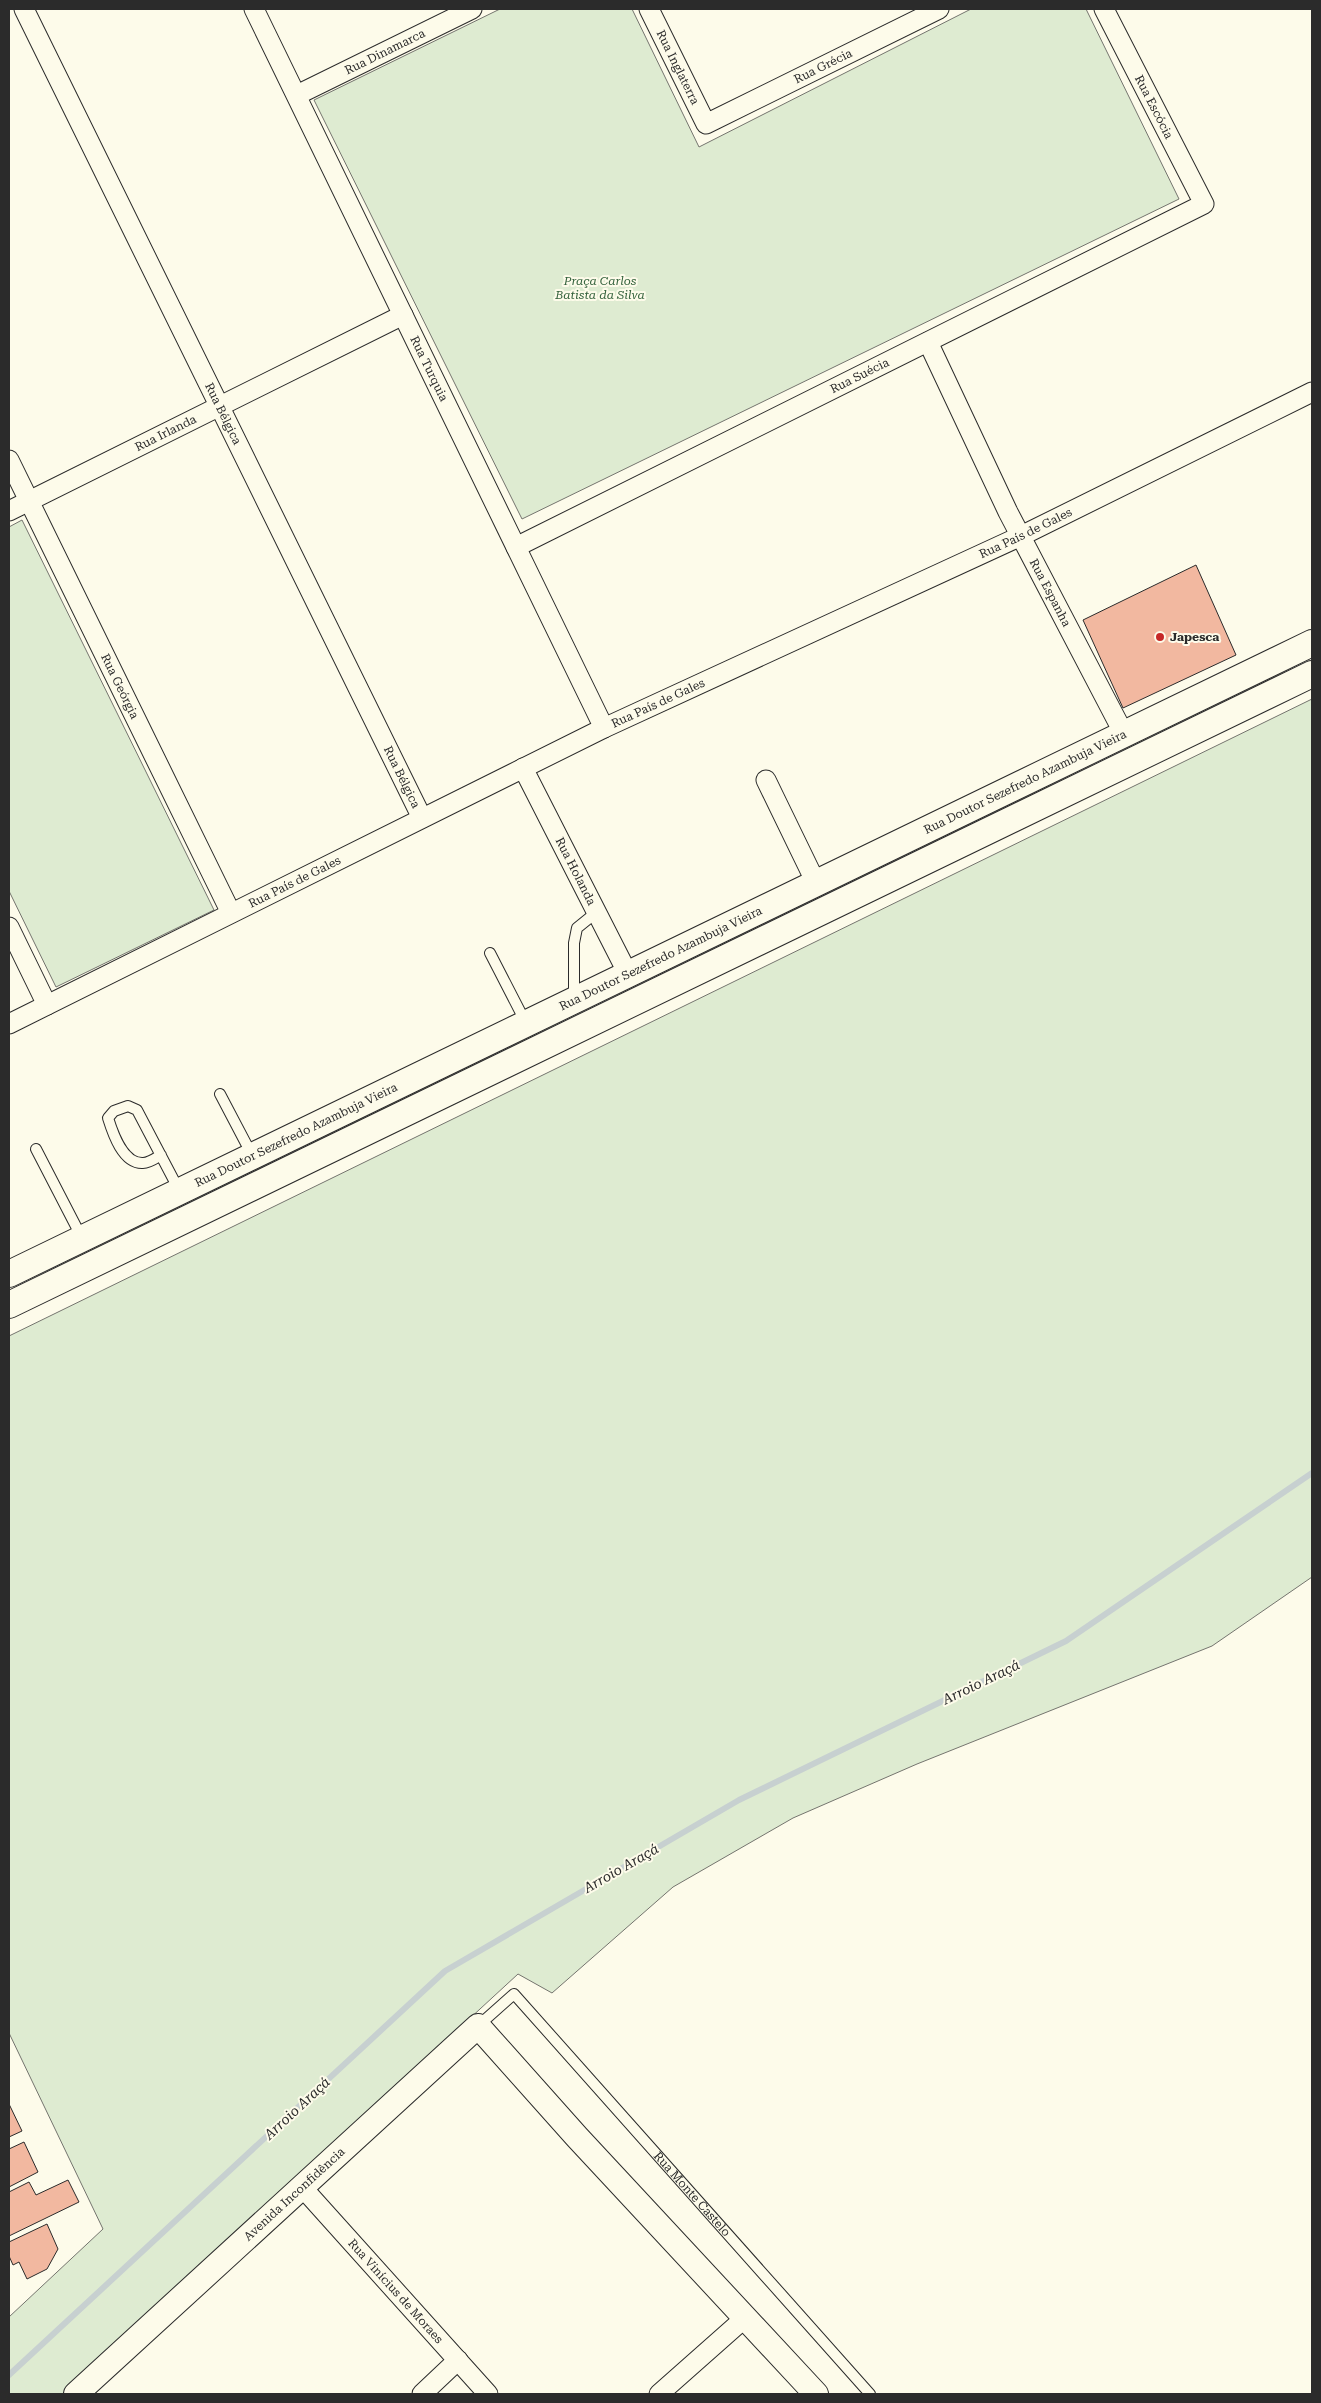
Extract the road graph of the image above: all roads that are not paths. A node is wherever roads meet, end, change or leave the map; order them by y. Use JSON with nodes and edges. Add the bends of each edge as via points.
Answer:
{"nodes":[{"id":1,"x":24,"y":9,"type":"edge"},
{"id":2,"x":254,"y":9,"type":"edge"},
{"id":3,"x":472,"y":9,"type":"edge"},
{"id":4,"x":649,"y":9,"type":"edge"},
{"id":5,"x":939,"y":9,"type":"edge"},
{"id":6,"x":1104,"y":9,"type":"edge"},
{"id":7,"x":296,"y":95,"type":"junction"},
{"id":8,"x":706,"y":124,"type":"joint"},
{"id":9,"x":1204,"y":204,"type":"joint"},
{"id":10,"x":403,"y":315,"type":"junction"},
{"id":11,"x":928,"y":342,"type":"junction"},
{"id":12,"x":1312,"y":392,"type":"edge"},
{"id":13,"x":219,"y":407,"type":"junction"},
{"id":14,"x":9,"y":460,"type":"edge"},
{"id":15,"x":29,"y":501,"type":"junction"},
{"id":16,"x":9,"y":512,"type":"edge"},
{"id":17,"x":1021,"y":536,"type":"junction"},
{"id":18,"x":516,"y":547,"type":"junction"},
{"id":19,"x":1312,"y":642,"type":"edge"},
{"id":20,"x":1312,"y":674,"type":"edge"},
{"id":21,"x":604,"y":728,"type":"junction"},
{"id":22,"x":1124,"y":734,"type":"junction"},
{"id":23,"x":523,"y":768,"type":"junction"},
{"id":24,"x":766,"y":780,"type":"dead end"},
{"id":25,"x":422,"y":818,"type":"junction"},
{"id":26,"x":816,"y":883,"type":"junction"},
{"id":27,"x":598,"y":911,"type":"junction"},
{"id":28,"x":231,"y":913,"type":"junction"},
{"id":29,"x":9,"y":927,"type":"edge"},
{"id":30,"x":490,"y":953,"type":"dead end"},
{"id":31,"x":628,"y":974,"type":"junction"},
{"id":32,"x":574,"y":1000,"type":"junction"},
{"id":33,"x":47,"y":1005,"type":"junction"},
{"id":34,"x":9,"y":1024,"type":"edge"},
{"id":35,"x":526,"y":1024,"type":"junction"},
{"id":36,"x":220,"y":1094,"type":"dead end"},
{"id":37,"x":36,"y":1149,"type":"dead end"},
{"id":38,"x":161,"y":1155,"type":"junction"},
{"id":39,"x":252,"y":1156,"type":"junction"},
{"id":40,"x":180,"y":1191,"type":"junction"},
{"id":41,"x":82,"y":1239,"type":"junction"},
{"id":42,"x":9,"y":1274,"type":"edge"},
{"id":43,"x":9,"y":1305,"type":"edge"},
{"id":44,"x":514,"y":1994,"type":"joint"},
{"id":45,"x":478,"y":2026,"type":"junction"},
{"id":46,"x":302,"y":2187,"type":"junction"},
{"id":47,"x":746,"y":2317,"type":"junction"},
{"id":48,"x":458,"y":2360,"type":"junction"},
{"id":49,"x":76,"y":2394,"type":"edge"},
{"id":50,"x":422,"y":2394,"type":"edge"},
{"id":51,"x":488,"y":2394,"type":"edge"},
{"id":52,"x":659,"y":2394,"type":"edge"},
{"id":53,"x":816,"y":2394,"type":"edge"},
{"id":54,"x":870,"y":2394,"type":"edge"}],
"edges":[{"from":1,"to":13,"type":"street","name":"Rua Bélgica"},
{"from":2,"to":7,"type":"street","name":"Rua Turquia"},
{"from":3,"to":7,"type":"street","name":"Rua Dinamarca"},
{"from":4,"to":8,"type":"street","name":"Rua Inglaterra"},
{"from":5,"to":8,"type":"street","name":"Rua Grécia"},
{"from":6,"to":9,"type":"street","name":"Rua Escócia"},
{"from":7,"to":10,"type":"street","name":"Rua Turquia"},
{"from":9,"to":11,"type":"street","name":"Rua Suécia"},
{"from":10,"to":13,"type":"street","name":"Rua Irlanda"},
{"from":10,"to":18,"type":"street","name":"Rua Turquia"},
{"from":11,"to":17,"type":"street","name":"Rua Espanha"},
{"from":11,"to":18,"type":"street","name":"Rua Suécia"},
{"from":12,"to":17,"type":"street","name":"Rua País de Gales"},
{"from":13,"to":15,"type":"street","name":"Rua Irlanda"},
{"from":13,"to":25,"type":"street","name":"Rua Bélgica"},
{"from":14,"to":15,"type":"street","name":"Rua Geórgia"},
{"from":15,"to":16,"type":"street","name":"Rua Irlanda"},
{"from":15,"to":28,"type":"street","name":"Rua Geórgia"},
{"from":17,"to":21,"type":"street","name":"Rua País de Gales"},
{"from":17,"to":22,"type":"street","name":"Rua Espanha"},
{"from":18,"to":21,"type":"street","name":"Rua Turquia"},
{"from":19,"to":22,"type":"main road","name":"Rua Doutor Sezefredo Azambuja Vieira"},
{"from":20,"to":43,"type":"main road"},
{"from":21,"to":23,"type":"street","name":"Rua País de Gales"},
{"from":22,"to":26,"type":"main road","name":"Rua Doutor Sezefredo Azambuja Vieira"},
{"from":23,"to":25,"type":"street","name":"Rua País de Gales"},
{"from":23,"to":27,"type":"street","name":"Rua Holanda"},
{"from":24,"to":26,"type":"street"},
{"from":25,"to":28,"type":"street","name":"Rua País de Gales"},
{"from":26,"to":31,"type":"main road","name":"Rua Doutor Sezefredo Azambuja Vieira"},
{"from":27,"to":31,"type":"street","name":"Rua Holanda"},
{"from":27,"to":32,"type":"lane","via":[[577,928]]},
{"from":28,"to":33,"type":"street","name":"Rua País de Gales"},
{"from":29,"to":33,"type":"street"},
{"from":30,"to":35,"type":"lane"},
{"from":31,"to":32,"type":"main road","name":"Rua Doutor Sezefredo Azambuja Vieira"},
{"from":32,"to":35,"type":"main road","name":"Rua Doutor Sezefredo Azambuja Vieira"},
{"from":33,"to":34,"type":"street","name":"Rua País de Gales"},
{"from":35,"to":39,"type":"main road","name":"Rua Doutor Sezefredo Azambuja Vieira"},
{"from":36,"to":39,"type":"lane"},
{"from":37,"to":41,"type":"lane"},
{"from":38,"to":38,"type":"lane","via":[[137,1110],[128,1106],[114,1111],[108,1118],[126,1155],[133,1162],[145,1163]]},
{"from":38,"to":40,"type":"lane"},
{"from":39,"to":40,"type":"main road","name":"Rua Doutor Sezefredo Azambuja Vieira"},
{"from":40,"to":41,"type":"main road","name":"Rua Doutor Sezefredo Azambuja Vieira"},
{"from":41,"to":42,"type":"main road","name":"Rua Doutor Sezefredo Azambuja Vieira"},
{"from":44,"to":45,"type":"lane","name":"Avenida Inconfidência"},
{"from":44,"to":54,"type":"lane","name":"Rua Monte Castelo"},
{"from":45,"to":46,"type":"street","name":"Avenida Inconfidência"},
{"from":45,"to":47,"type":"street"},
{"from":46,"to":48,"type":"street","name":"Rua Vinícius de Moraes"},
{"from":46,"to":49,"type":"street","name":"Avenida Inconfidência"},
{"from":47,"to":52,"type":"street"},
{"from":47,"to":53,"type":"street"},
{"from":48,"to":50,"type":"street"},
{"from":48,"to":51,"type":"street","name":"Rua Vinícius de Moraes"}]}
